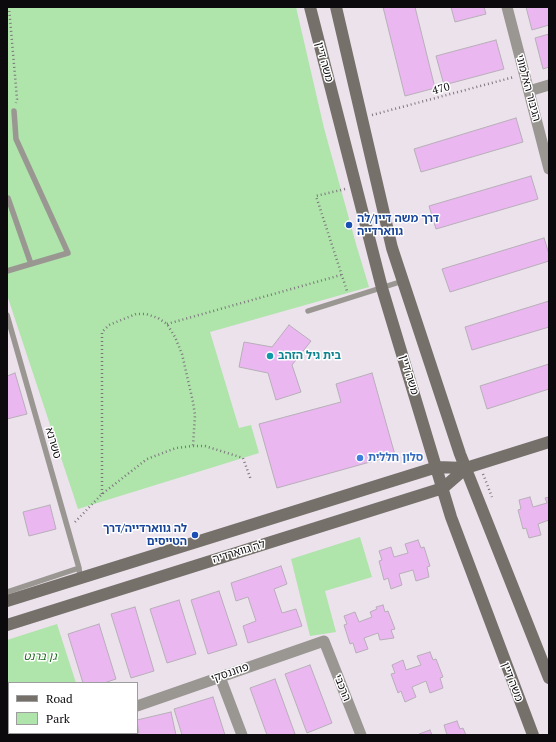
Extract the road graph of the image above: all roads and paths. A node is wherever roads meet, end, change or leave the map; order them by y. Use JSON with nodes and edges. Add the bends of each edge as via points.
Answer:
{"nodes":[{"id":1,"x":9,"y":7,"type":"edge"},
{"id":2,"x":310,"y":7,"type":"edge"},
{"id":3,"x":336,"y":7,"type":"edge"},
{"id":4,"x":507,"y":7,"type":"edge"},
{"id":5,"x":524,"y":75,"type":"junction"},
{"id":6,"x":549,"y":85,"type":"edge"},
{"id":7,"x":529,"y":91,"type":"junction"},
{"id":8,"x":372,"y":107,"type":"dead end"},
{"id":9,"x":14,"y":111,"type":"joint"},
{"id":10,"x":374,"y":115,"type":"junction"},
{"id":11,"x":362,"y":118,"type":"junction"},
{"id":12,"x":375,"y":122,"type":"dead end"},
{"id":13,"x":549,"y":169,"type":"edge"},
{"id":14,"x":345,"y":188,"type":"dead end"},
{"id":15,"x":7,"y":198,"type":"edge"},
{"id":16,"x":31,"y":264,"type":"junction"},
{"id":17,"x":7,"y":271,"type":"edge"},
{"id":18,"x":341,"y":275,"type":"junction"},
{"id":19,"x":403,"y":281,"type":"junction"},
{"id":20,"x":382,"y":288,"type":"junction"},
{"id":21,"x":349,"y":298,"type":"junction"},
{"id":22,"x":308,"y":311,"type":"dead end"},
{"id":23,"x":7,"y":315,"type":"edge"},
{"id":24,"x":167,"y":324,"type":"junction"},
{"id":25,"x":549,"y":442,"type":"edge"},
{"id":26,"x":193,"y":446,"type":"junction"},
{"id":27,"x":437,"y":467,"type":"junction"},
{"id":28,"x":466,"y":468,"type":"junction"},
{"id":29,"x":251,"y":480,"type":"dead end"},
{"id":30,"x":443,"y":488,"type":"junction"},
{"id":31,"x":102,"y":494,"type":"junction"},
{"id":32,"x":68,"y":530,"type":"junction"},
{"id":33,"x":79,"y":573,"type":"junction"},
{"id":34,"x":7,"y":592,"type":"edge"},
{"id":35,"x":7,"y":601,"type":"edge"},
{"id":36,"x":7,"y":625,"type":"edge"},
{"id":37,"x":324,"y":641,"type":"joint"},
{"id":38,"x":220,"y":677,"type":"junction"},
{"id":39,"x":549,"y":678,"type":"edge"},
{"id":40,"x":138,"y":706,"type":"edge"},
{"id":41,"x":242,"y":735,"type":"edge"},
{"id":42,"x":361,"y":735,"type":"edge"},
{"id":43,"x":533,"y":735,"type":"edge"}],
"edges":[{"from":1,"to":9,"type":"path","via":[[17,99]]},
{"from":2,"to":20,"type":"street","name":"משה דיין"},
{"from":3,"to":11,"type":"street"},
{"from":4,"to":5,"type":"street","name":"הגיבור האלמוני"},
{"from":5,"to":7,"type":"street","name":"הגיבור האלמוני"},
{"from":5,"to":10,"type":"path","name":"470"},
{"from":6,"to":7,"type":"street"},
{"from":7,"to":13,"type":"street","name":"הגיבור האלמוני"},
{"from":8,"to":10,"type":"path"},
{"from":9,"to":16,"type":"lane","via":[[16,139],[68,253]]},
{"from":10,"to":11,"type":"path","name":"470"},
{"from":10,"to":12,"type":"path"},
{"from":11,"to":19,"type":"street","via":[[392,248]]},
{"from":14,"to":18,"type":"path","via":[[316,196]]},
{"from":15,"to":16,"type":"lane"},
{"from":16,"to":17,"type":"lane"},
{"from":18,"to":21,"type":"path"},
{"from":18,"to":24,"type":"path"},
{"from":19,"to":20,"type":"lane"},
{"from":19,"to":28,"type":"street"},
{"from":20,"to":21,"type":"lane"},
{"from":20,"to":27,"type":"street","name":"משה דיין"},
{"from":21,"to":22,"type":"lane"},
{"from":23,"to":32,"type":"lane","name":"טשרנא"},
{"from":24,"to":26,"type":"path","via":[[182,354],[193,402]]},
{"from":24,"to":31,"type":"path","via":[[146,314],[136,314],[109,324],[102,332]]},
{"from":25,"to":28,"type":"street","name":"לה גווארדיה"},
{"from":26,"to":29,"type":"path","via":[[205,446],[243,458]]},
{"from":26,"to":31,"type":"path","via":[[176,448],[147,459]]},
{"from":27,"to":28,"type":"street","name":"לה גווארדיה"},
{"from":27,"to":30,"type":"street","name":"משה דיין"},
{"from":27,"to":33,"type":"street","name":"לה גווארדיה"},
{"from":28,"to":30,"type":"street","name":"לה גווארדיה"},
{"from":28,"to":39,"type":"street"},
{"from":30,"to":36,"type":"street","name":"לה גווארדיה"},
{"from":30,"to":43,"type":"street","name":"משה דיין","via":[[451,517]]},
{"from":31,"to":32,"type":"path"},
{"from":32,"to":33,"type":"lane","name":"טשרנא"},
{"from":33,"to":34,"type":"lane"},
{"from":33,"to":35,"type":"street","name":"לה גווארדיה"},
{"from":37,"to":38,"type":"street","name":"פוזננסקי"},
{"from":37,"to":42,"type":"street","name":"הרכבי"},
{"from":38,"to":40,"type":"street","name":"פוזננסקי"},
{"from":38,"to":41,"type":"street"}]}
